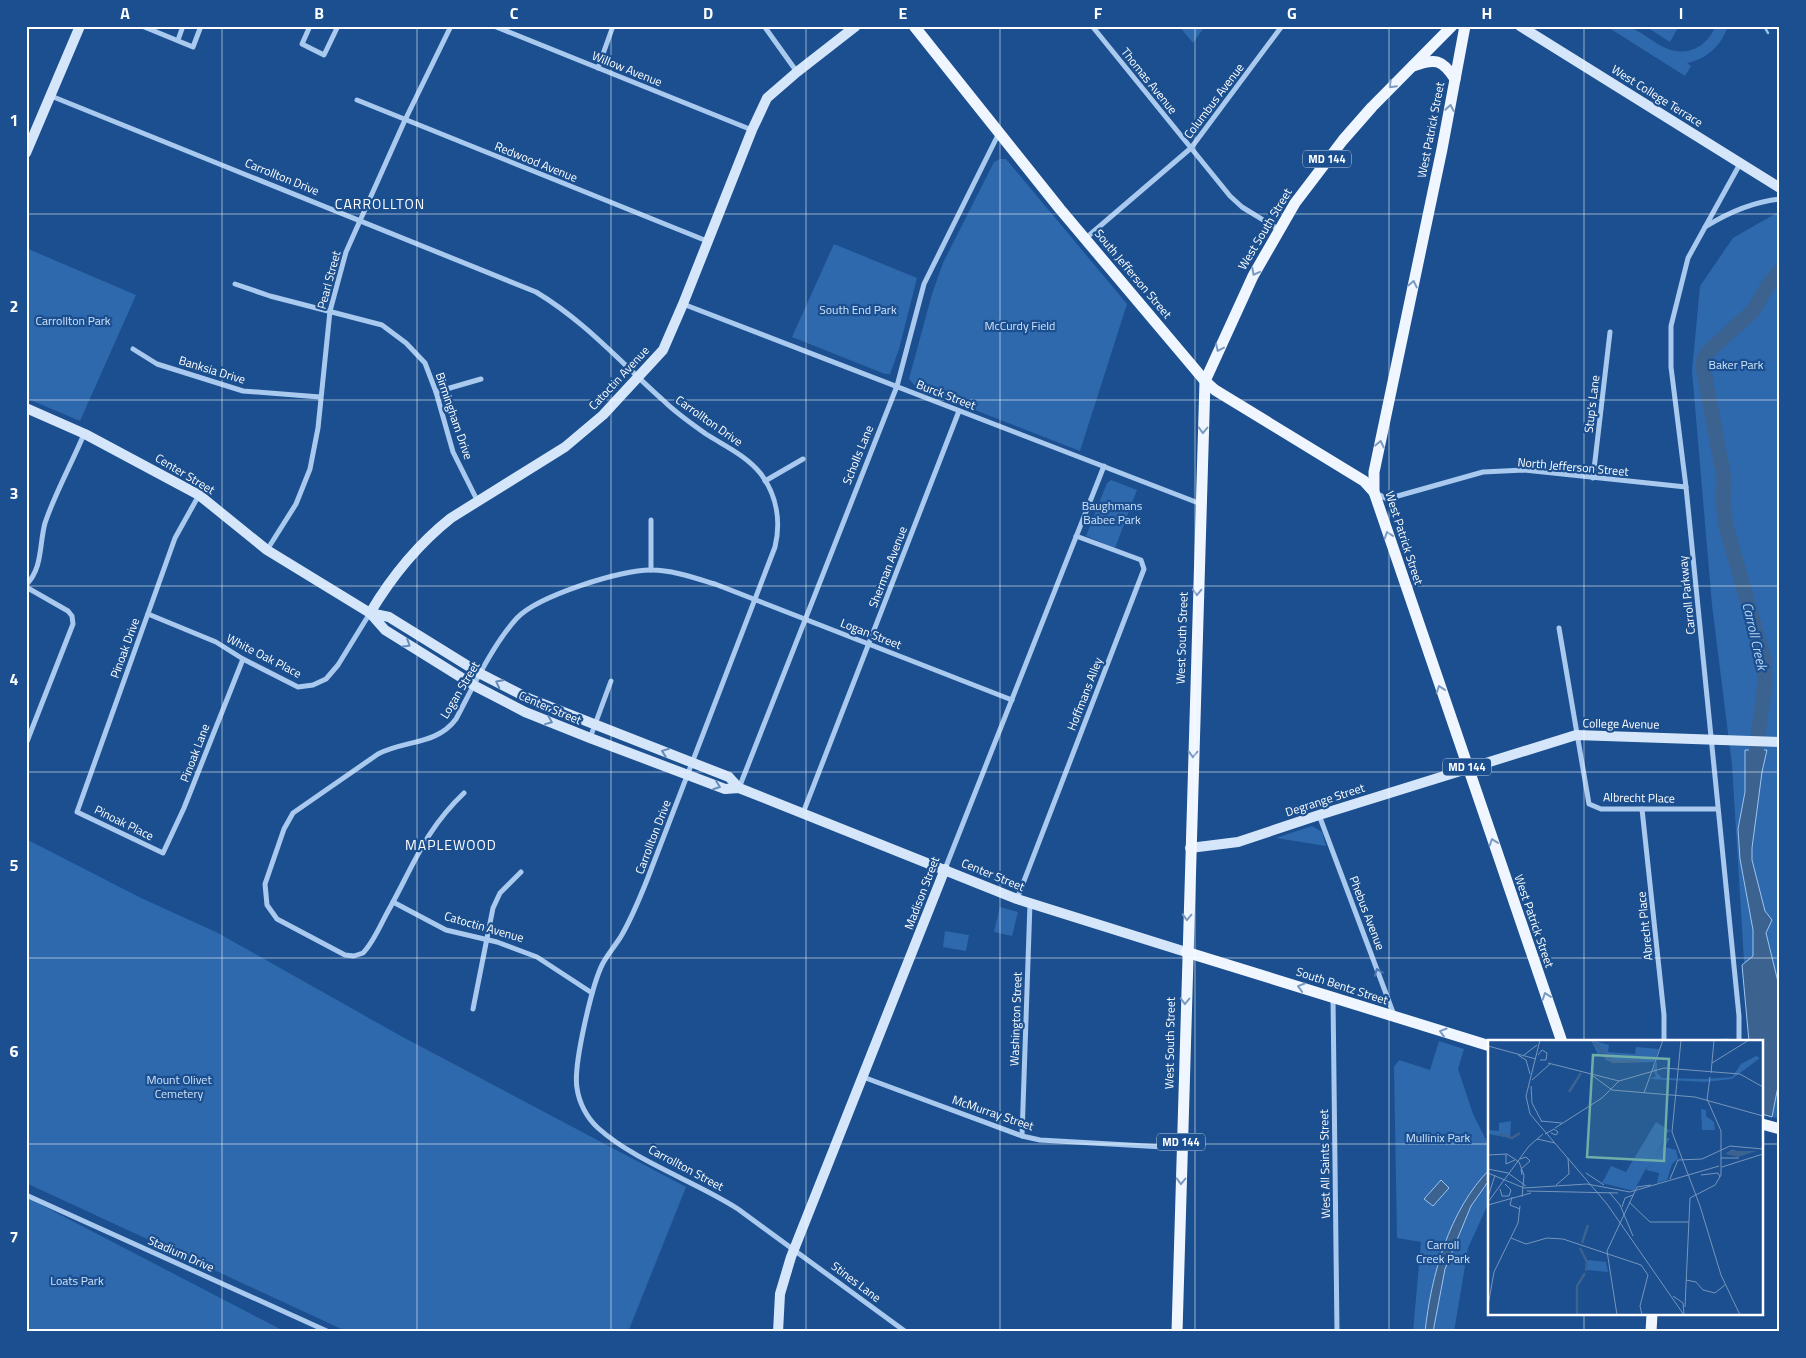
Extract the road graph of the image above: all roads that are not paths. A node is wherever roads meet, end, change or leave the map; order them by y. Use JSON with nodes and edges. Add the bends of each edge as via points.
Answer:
{"nodes":[{"id":1,"x":80,"y":26,"type":"edge"},
{"id":2,"x":142,"y":26,"type":"edge"},
{"id":3,"x":183,"y":26,"type":"edge"},
{"id":4,"x":201,"y":26,"type":"edge"},
{"id":5,"x":310,"y":26,"type":"edge"},
{"id":6,"x":338,"y":26,"type":"edge"},
{"id":7,"x":451,"y":26,"type":"edge"},
{"id":8,"x":494,"y":26,"type":"edge"},
{"id":9,"x":613,"y":26,"type":"edge"},
{"id":10,"x":764,"y":26,"type":"edge"},
{"id":11,"x":856,"y":26,"type":"edge"},
{"id":12,"x":914,"y":26,"type":"edge"},
{"id":13,"x":1092,"y":26,"type":"edge"},
{"id":14,"x":1282,"y":26,"type":"edge"},
{"id":15,"x":1452,"y":26,"type":"edge"},
{"id":16,"x":1465,"y":26,"type":"edge"},
{"id":17,"x":1520,"y":26,"type":"edge"},
{"id":18,"x":178,"y":40,"type":"junction"},
{"id":19,"x":598,"y":68,"type":"junction"},
{"id":20,"x":1408,"y":68,"type":"junction"},
{"id":21,"x":797,"y":72,"type":"junction"},
{"id":22,"x":1455,"y":79,"type":"junction"},
{"id":23,"x":50,"y":96,"type":"junction"},
{"id":24,"x":357,"y":100,"type":"dead end"},
{"id":25,"x":405,"y":120,"type":"junction"},
{"id":26,"x":752,"y":130,"type":"junction"},
{"id":27,"x":999,"y":132,"type":"junction"},
{"id":28,"x":1191,"y":148,"type":"junction"},
{"id":29,"x":26,"y":153,"type":"edge"},
{"id":30,"x":1741,"y":162,"type":"junction"},
{"id":31,"x":1780,"y":188,"type":"edge"},
{"id":32,"x":1780,"y":199,"type":"edge"},
{"id":33,"x":360,"y":220,"type":"junction"},
{"id":34,"x":1705,"y":228,"type":"junction"},
{"id":35,"x":1278,"y":229,"type":"junction"},
{"id":36,"x":1086,"y":238,"type":"junction"},
{"id":37,"x":707,"y":241,"type":"junction"},
{"id":38,"x":235,"y":284,"type":"dead end"},
{"id":39,"x":684,"y":304,"type":"junction"},
{"id":40,"x":330,"y":311,"type":"junction"},
{"id":41,"x":1610,"y":332,"type":"dead end"},
{"id":42,"x":133,"y":349,"type":"dead end"},
{"id":43,"x":640,"y":377,"type":"junction"},
{"id":44,"x":481,"y":379,"type":"dead end"},
{"id":45,"x":1205,"y":381,"type":"junction"},
{"id":46,"x":896,"y":386,"type":"junction"},
{"id":47,"x":436,"y":392,"type":"junction"},
{"id":48,"x":320,"y":397,"type":"junction"},
{"id":49,"x":26,"y":408,"type":"edge"},
{"id":50,"x":959,"y":411,"type":"junction"},
{"id":51,"x":85,"y":434,"type":"junction"},
{"id":52,"x":803,"y":459,"type":"dead end"},
{"id":53,"x":1104,"y":466,"type":"junction"},
{"id":54,"x":1593,"y":478,"type":"junction"},
{"id":55,"x":765,"y":481,"type":"junction"},
{"id":56,"x":1686,"y":487,"type":"junction"},
{"id":57,"x":1374,"y":492,"type":"junction"},
{"id":58,"x":199,"y":495,"type":"junction"},
{"id":59,"x":478,"y":502,"type":"junction"},
{"id":60,"x":1201,"y":504,"type":"junction"},
{"id":61,"x":651,"y":520,"type":"dead end"},
{"id":62,"x":1076,"y":536,"type":"junction"},
{"id":63,"x":267,"y":550,"type":"junction"},
{"id":64,"x":651,"y":570,"type":"junction"},
{"id":65,"x":26,"y":586,"type":"edge"},
{"id":66,"x":755,"y":600,"type":"junction"},
{"id":67,"x":370,"y":613,"type":"junction"},
{"id":68,"x":148,"y":614,"type":"junction"},
{"id":69,"x":804,"y":618,"type":"junction"},
{"id":70,"x":1559,"y":628,"type":"dead end"},
{"id":71,"x":869,"y":644,"type":"junction"},
{"id":72,"x":243,"y":659,"type":"junction"},
{"id":73,"x":481,"y":674,"type":"junction"},
{"id":74,"x":611,"y":682,"type":"dead end"},
{"id":75,"x":475,"y":686,"type":"junction"},
{"id":76,"x":1012,"y":700,"type":"junction"},
{"id":77,"x":594,"y":725,"type":"junction"},
{"id":78,"x":1576,"y":736,"type":"junction"},
{"id":79,"x":590,"y":738,"type":"junction"},
{"id":80,"x":1712,"y":738,"type":"junction"},
{"id":81,"x":1775,"y":742,"type":"edge"},
{"id":82,"x":26,"y":744,"type":"edge"},
{"id":83,"x":692,"y":763,"type":"junction"},
{"id":84,"x":1467,"y":769,"type":"junction"},
{"id":85,"x":687,"y":776,"type":"junction"},
{"id":86,"x":739,"y":788,"type":"junction"},
{"id":87,"x":464,"y":793,"type":"dead end"},
{"id":88,"x":1642,"y":809,"type":"junction"},
{"id":89,"x":1717,"y":809,"type":"junction"},
{"id":90,"x":77,"y":812,"type":"joint"},
{"id":91,"x":803,"y":814,"type":"junction"},
{"id":92,"x":1319,"y":815,"type":"junction"},
{"id":93,"x":1190,"y":848,"type":"junction"},
{"id":94,"x":163,"y":853,"type":"joint"},
{"id":95,"x":945,"y":869,"type":"junction"},
{"id":96,"x":521,"y":872,"type":"dead end"},
{"id":97,"x":1016,"y":898,"type":"junction"},
{"id":98,"x":393,"y":902,"type":"junction"},
{"id":99,"x":1030,"y":903,"type":"junction"},
{"id":100,"x":486,"y":939,"type":"junction"},
{"id":101,"x":1186,"y":952,"type":"junction"},
{"id":102,"x":592,"y":993,"type":"junction"},
{"id":103,"x":1333,"y":997,"type":"junction"},
{"id":104,"x":473,"y":1009,"type":"dead end"},
{"id":105,"x":1395,"y":1017,"type":"junction"},
{"id":106,"x":1561,"y":1040,"type":"edge"},
{"id":107,"x":1664,"y":1040,"type":"edge"},
{"id":108,"x":1739,"y":1040,"type":"edge"},
{"id":109,"x":1488,"y":1045,"type":"edge"},
{"id":110,"x":863,"y":1077,"type":"junction"},
{"id":111,"x":579,"y":1097,"type":"joint"},
{"id":112,"x":1764,"y":1124,"type":"edge"},
{"id":113,"x":1780,"y":1128,"type":"edge"},
{"id":114,"x":1022,"y":1136,"type":"junction"},
{"id":115,"x":1181,"y":1148,"type":"junction"},
{"id":116,"x":26,"y":1194,"type":"edge"},
{"id":117,"x":794,"y":1249,"type":"junction"},
{"id":118,"x":1652,"y":1316,"type":"edge"},
{"id":119,"x":328,"y":1332,"type":"edge"},
{"id":120,"x":778,"y":1332,"type":"edge"},
{"id":121,"x":906,"y":1332,"type":"edge"},
{"id":122,"x":1177,"y":1332,"type":"edge"},
{"id":123,"x":1338,"y":1332,"type":"edge"},
{"id":124,"x":1651,"y":1332,"type":"edge"}],
"edges":[{"from":1,"to":23,"type":"street"},
{"from":2,"to":18,"type":"street"},
{"from":3,"to":18,"type":"street"},
{"from":4,"to":18,"type":"street","via":[[193,47]]},
{"from":5,"to":6,"type":"street","via":[[302,44],[324,55]]},
{"from":7,"to":25,"type":"street","name":"Pearl Street"},
{"from":8,"to":19,"type":"street","name":"Willow Avenue"},
{"from":9,"to":19,"type":"street"},
{"from":10,"to":21,"type":"street"},
{"from":11,"to":21,"type":"street","name":"Catoctin Avenue"},
{"from":12,"to":27,"type":"main road","name":"South Jefferson Street"},
{"from":13,"to":28,"type":"street","name":"Thomas Avenue"},
{"from":14,"to":28,"type":"street","name":"Columbus Avenue"},
{"from":15,"to":20,"type":"main road","name":"West South Street","number":"MD 144"},
{"from":16,"to":22,"type":"main road","name":"West Patrick Street","number":"MD 144"},
{"from":17,"to":30,"type":"street","name":"West College Terrace"},
{"from":19,"to":26,"type":"street","name":"Willow Avenue"},
{"from":20,"to":22,"type":"main road","via":[[1436,61],[1448,68]]},
{"from":20,"to":35,"type":"main road","name":"West South Street","number":"MD 144","one_way":true,"via":[[1343,140]]},
{"from":21,"to":26,"type":"street","name":"Catoctin Avenue","via":[[767,98]]},
{"from":57,"to":22,"type":"main road","name":"West Patrick Street","number":"MD 144","one_way":true,"via":[[1374,472]]},
{"from":23,"to":29,"type":"street"},
{"from":23,"to":33,"type":"street","name":"Carrollton Drive"},
{"from":24,"to":25,"type":"street","name":"Redwood Avenue"},
{"from":25,"to":33,"type":"street","name":"Pearl Street"},
{"from":25,"to":37,"type":"street","name":"Redwood Avenue"},
{"from":26,"to":37,"type":"street","name":"Catoctin Avenue"},
{"from":27,"to":36,"type":"main road","name":"South Jefferson Street"},
{"from":27,"to":46,"type":"street","name":"Scholls Lane","via":[[924,284]]},
{"from":28,"to":35,"type":"street","name":"Thomas Avenue","via":[[1230,196]]},
{"from":28,"to":36,"type":"street","name":"Columbus Avenue"},
{"from":30,"to":31,"type":"street","name":"West College Terrace"},
{"from":30,"to":34,"type":"street","name":"Carroll Parkway"},
{"from":32,"to":34,"type":"street","via":[[1757,202],[1727,214]]},
{"from":33,"to":40,"type":"street","name":"Pearl Street","via":[[346,252]]},
{"from":33,"to":43,"type":"street","name":"Carrollton Drive","via":[[536,292],[575,318]]},
{"from":34,"to":56,"type":"street","name":"Carroll Parkway","via":[[1688,258],[1672,326],[1671,367]]},
{"from":35,"to":45,"type":"main road","name":"West South Street","number":"MD 144","one_way":true},
{"from":36,"to":45,"type":"main road","name":"South Jefferson Street"},
{"from":37,"to":39,"type":"street","name":"Catoctin Avenue"},
{"from":38,"to":40,"type":"street","name":"Birmingham Drive"},
{"from":39,"to":43,"type":"street","name":"Catoctin Avenue","via":[[663,350]]},
{"from":39,"to":46,"type":"street","name":"Burck Street"},
{"from":40,"to":47,"type":"street","name":"Birmingham Drive","via":[[382,325],[406,343],[425,363]]},
{"from":40,"to":48,"type":"street","name":"Pearl Street"},
{"from":41,"to":54,"type":"street","name":"Stup's Lane"},
{"from":42,"to":48,"type":"street","name":"Banksia Drive","via":[[156,364],[243,391]]},
{"from":43,"to":55,"type":"street","name":"Carrollton Drive","via":[[664,402],[750,462]]},
{"from":43,"to":59,"type":"street","name":"Catoctin Avenue","via":[[603,415],[565,447]]},
{"from":44,"to":47,"type":"street"},
{"from":45,"to":57,"type":"main road","name":"South Jefferson Street","via":[[1364,482]]},
{"from":45,"to":60,"type":"main road","name":"West South Street","number":"MD 144","one_way":true},
{"from":46,"to":50,"type":"street","name":"Burck Street"},
{"from":46,"to":69,"type":"street","name":"Scholls Lane"},
{"from":47,"to":59,"type":"street","name":"Birmingham Drive","via":[[453,452]]},
{"from":48,"to":63,"type":"street","name":"Pearl Street","via":[[310,469],[296,504]]},
{"from":49,"to":51,"type":"street","name":"Center Street"},
{"from":50,"to":53,"type":"street","name":"Burck Street"},
{"from":50,"to":71,"type":"street","name":"Sherman Avenue"},
{"from":51,"to":58,"type":"street","name":"Center Street"},
{"from":51,"to":65,"type":"street","via":[[45,524],[38,566]]},
{"from":52,"to":55,"type":"street"},
{"from":53,"to":60,"type":"street","name":"Burck Street"},
{"from":53,"to":62,"type":"street","name":"Madison Street"},
{"from":54,"to":56,"type":"street","name":"North Jefferson Street"},
{"from":54,"to":57,"type":"street","name":"North Jefferson Street","via":[[1524,470],[1483,472],[1387,499]]},
{"from":55,"to":66,"type":"street","name":"Carrollton Drive","via":[[776,509],[778,532]]},
{"from":56,"to":80,"type":"street","name":"Carroll Parkway"},
{"from":84,"to":57,"type":"main road","name":"West Patrick Street","number":"MD 144","one_way":true},
{"from":58,"to":63,"type":"street","name":"Center Street"},
{"from":58,"to":68,"type":"street","name":"Pinoak Drive","via":[[175,538]]},
{"from":59,"to":67,"type":"street","name":"Catoctin Avenue","via":[[451,518],[419,544],[402,563]]},
{"from":60,"to":93,"type":"main road","name":"West South Street","number":"MD 144","one_way":true},
{"from":61,"to":64,"type":"street"},
{"from":62,"to":76,"type":"street","name":"Madison Street"},
{"from":62,"to":97,"type":"street","name":"Hoffmans Alley","via":[[1141,560],[1144,569]]},
{"from":63,"to":67,"type":"street","name":"Center Street"},
{"from":64,"to":66,"type":"street","name":"Logan Street","via":[[707,581]]},
{"from":64,"to":73,"type":"street","name":"Logan Street","via":[[562,592],[536,604],[506,631]]},
{"from":65,"to":82,"type":"street","via":[[68,611],[73,624]]},
{"from":66,"to":69,"type":"street","name":"Logan Street"},
{"from":66,"to":83,"type":"street","name":"Carrollton Drive"},
{"from":67,"to":72,"type":"street","name":"White Oak Place","via":[[338,665],[326,679],[313,685],[298,687]]},
{"from":67,"to":73,"type":"street","name":"Center Street","via":[[389,617]]},
{"from":67,"to":75,"type":"street","name":"Center Street","one_way":true,"via":[[384,630]]},
{"from":68,"to":72,"type":"street","name":"White Oak Place","via":[[216,642]]},
{"from":68,"to":90,"type":"street","name":"Pinoak Drive"},
{"from":69,"to":71,"type":"street","name":"Logan Street"},
{"from":69,"to":86,"type":"street","name":"Scholls Lane"},
{"from":70,"to":78,"type":"street","name":"Albrecht Place"},
{"from":71,"to":76,"type":"street","name":"Logan Street"},
{"from":71,"to":91,"type":"street","name":"Sherman Avenue"},
{"from":72,"to":94,"type":"street","name":"Pinoak Lane"},
{"from":73,"to":75,"type":"street","name":"Logan Street"},
{"from":77,"to":73,"type":"street","name":"Center Street","one_way":true,"via":[[530,699]]},
{"from":74,"to":77,"type":"street"},
{"from":75,"to":79,"type":"street","name":"Center Street","one_way":true,"via":[[525,712]]},
{"from":75,"to":98,"type":"street","name":"Logan Street","via":[[456,719],[441,734],[378,754],[298,808],[284,828],[264,888],[267,905],[277,919],[351,956],[360,955],[367,949]]},
{"from":76,"to":95,"type":"street","name":"Madison Street"},
{"from":77,"to":79,"type":"street"},
{"from":83,"to":77,"type":"street","name":"Center Street","one_way":true},
{"from":78,"to":80,"type":"street","name":"College Avenue"},
{"from":78,"to":84,"type":"street","name":"College Avenue"},
{"from":78,"to":88,"type":"street","name":"Albrecht Place","via":[[1589,804],[1601,809]]},
{"from":79,"to":85,"type":"street","name":"Center Street"},
{"from":80,"to":81,"type":"street","name":"College Avenue"},
{"from":80,"to":89,"type":"street","name":"Carroll Parkway"},
{"from":83,"to":85,"type":"street","name":"Carrollton Drive"},
{"from":83,"to":86,"type":"street","name":"Center Street","via":[[729,777]]},
{"from":84,"to":92,"type":"street","name":"Degrange Street"},
{"from":106,"to":84,"type":"main road","name":"West Patrick Street","number":"MD 144","one_way":true},
{"from":85,"to":86,"type":"street","name":"Center Street","one_way":true,"via":[[725,789]]},
{"from":85,"to":102,"type":"street","name":"Carrollton Drive","via":[[638,902],[602,964]]},
{"from":86,"to":91,"type":"street","name":"Center Street"},
{"from":87,"to":98,"type":"street","name":"Logan Street","via":[[450,806],[422,844]]},
{"from":88,"to":89,"type":"street","name":"Albrecht Place"},
{"from":88,"to":107,"type":"street","name":"Abrecht Place","via":[[1663,1002]]},
{"from":89,"to":108,"type":"street","name":"Carroll Parkway"},
{"from":90,"to":94,"type":"street","name":"Pinoak Place"},
{"from":91,"to":95,"type":"street","name":"Center Street"},
{"from":92,"to":93,"type":"street","name":"Degrange Street","via":[[1238,842]]},
{"from":105,"to":92,"type":"street","name":"Phebus Avenue","one_way":true},
{"from":93,"to":101,"type":"main road","name":"West South Street","number":"MD 144","one_way":true},
{"from":95,"to":97,"type":"street","name":"Center Street"},
{"from":95,"to":110,"type":"street","name":"Madison Street"},
{"from":96,"to":100,"type":"street","via":[[500,892]]},
{"from":97,"to":99,"type":"street","name":"Center Street"},
{"from":98,"to":100,"type":"street","name":"Catoctin Avenue","via":[[440,928]]},
{"from":99,"to":101,"type":"street","name":"Center Street"},
{"from":99,"to":114,"type":"street","name":"Washington Street"},
{"from":100,"to":102,"type":"street","name":"Catoctin Avenue","via":[[537,957]]},
{"from":100,"to":104,"type":"street"},
{"from":103,"to":101,"type":"main road","name":"South Bentz Street","one_way":true},
{"from":101,"to":115,"type":"main road","name":"West South Street","number":"MD 144","one_way":true},
{"from":102,"to":111,"type":"street","name":"Carrollton Drive","via":[[576,1072]]},
{"from":103,"to":105,"type":"main road","name":"South Bentz Street"},
{"from":103,"to":123,"type":"street","name":"West All Saints Street"},
{"from":109,"to":105,"type":"main road","name":"South Bentz Street","one_way":true},
{"from":110,"to":114,"type":"street","name":"McMurray Street"},
{"from":110,"to":117,"type":"street","name":"Madison Street"},
{"from":111,"to":117,"type":"street","name":"Carrollton Street","via":[[597,1127],[624,1147],[715,1194]]},
{"from":112,"to":113,"type":"main road"},
{"from":114,"to":115,"type":"street","name":"McMurray Street","via":[[1040,1140]]},
{"from":115,"to":122,"type":"main road","name":"West South Street","number":"MD 144","one_way":true},
{"from":116,"to":119,"type":"street","name":"Stadium Drive"},
{"from":117,"to":120,"type":"street","name":"Madison Street","via":[[782,1285]]},
{"from":117,"to":121,"type":"street","name":"Stines Lane"},
{"from":118,"to":124,"type":"main road"}]}
